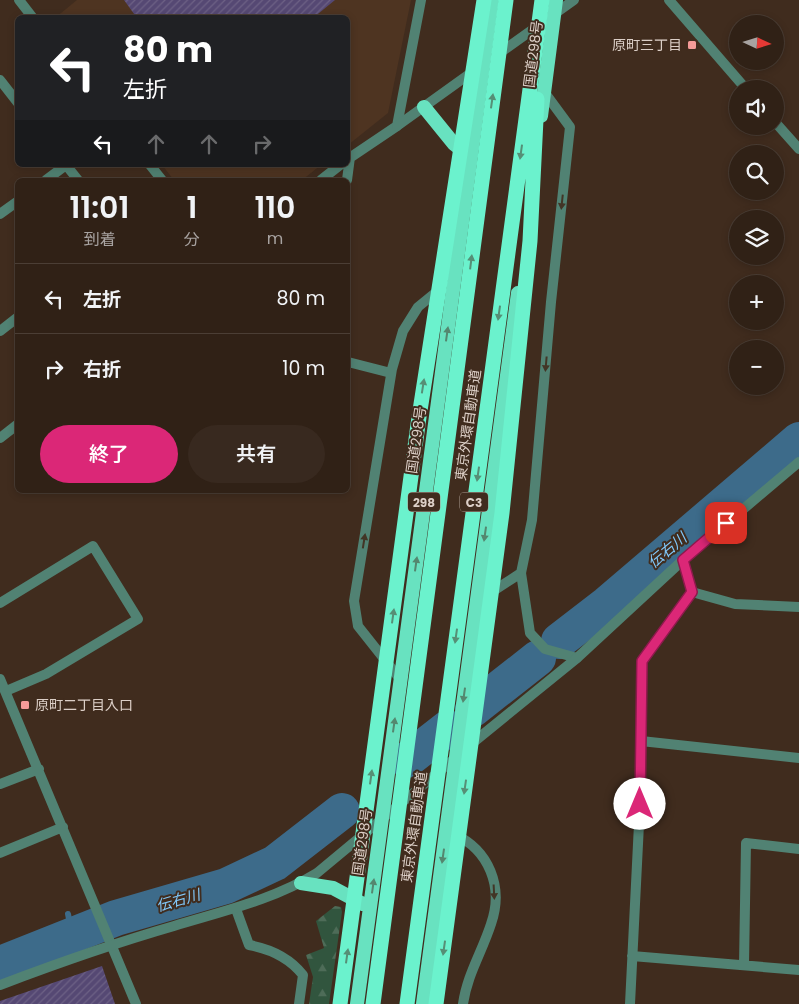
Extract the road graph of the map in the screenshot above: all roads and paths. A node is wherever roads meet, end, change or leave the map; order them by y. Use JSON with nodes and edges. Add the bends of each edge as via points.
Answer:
{"nodes":[{"id":1,"x":20,"y":0,"type":"edge"},
{"id":2,"x":421,"y":0,"type":"edge"},
{"id":3,"x":484,"y":0,"type":"edge"},
{"id":4,"x":492,"y":0,"type":"edge"},
{"id":5,"x":506,"y":0,"type":"edge"},
{"id":6,"x":542,"y":0,"type":"edge"},
{"id":7,"x":556,"y":0,"type":"edge"},
{"id":8,"x":574,"y":0,"type":"edge"},
{"id":9,"x":669,"y":0,"type":"edge"},
{"id":10,"x":31,"y":15,"type":"edge"},
{"id":11,"x":554,"y":15,"type":"junction"},
{"id":12,"x":484,"y":64,"type":"junction"},
{"id":13,"x":0,"y":80,"type":"edge"},
{"id":14,"x":738,"y":80,"type":"edge"},
{"id":15,"x":544,"y":93,"type":"junction"},
{"id":16,"x":15,"y":99,"type":"edge"},
{"id":17,"x":424,"y":107,"type":"junction"},
{"id":18,"x":397,"y":126,"type":"junction"},
{"id":19,"x":784,"y":132,"type":"edge"},
{"id":20,"x":799,"y":150,"type":"edge"},
{"id":21,"x":350,"y":157,"type":"edge"},
{"id":22,"x":471,"y":157,"type":"junction"},
{"id":23,"x":63,"y":167,"type":"edge"},
{"id":24,"x":68,"y":167,"type":"edge"},
{"id":25,"x":152,"y":167,"type":"edge"},
{"id":26,"x":337,"y":167,"type":"edge"},
{"id":27,"x":49,"y":178,"type":"edge"},
{"id":28,"x":76,"y":178,"type":"edge"},
{"id":29,"x":160,"y":178,"type":"edge"},
{"id":30,"x":324,"y":178,"type":"edge"},
{"id":31,"x":15,"y":203,"type":"edge"},
{"id":32,"x":0,"y":214,"type":"edge"},
{"id":33,"x":455,"y":276,"type":"junction"},
{"id":34,"x":15,"y":319,"type":"edge"},
{"id":35,"x":0,"y":331,"type":"edge"},
{"id":36,"x":350,"y":362,"type":"edge"},
{"id":37,"x":392,"y":373,"type":"junction"},
{"id":38,"x":15,"y":426,"type":"edge"},
{"id":39,"x":0,"y":438,"type":"edge"},
{"id":40,"x":799,"y":462,"type":"edge"},
{"id":41,"x":683,"y":560,"type":"junction"},
{"id":42,"x":521,"y":573,"type":"junction"},
{"id":43,"x":692,"y":592,"type":"junction"},
{"id":44,"x":476,"y":602,"type":"junction"},
{"id":45,"x":0,"y":603,"type":"edge"},
{"id":46,"x":799,"y":607,"type":"edge"},
{"id":47,"x":577,"y":658,"type":"junction"},
{"id":48,"x":0,"y":678,"type":"edge"},
{"id":49,"x":400,"y":679,"type":"junction"},
{"id":50,"x":6,"y":691,"type":"junction"},
{"id":51,"x":641,"y":741,"type":"junction"},
{"id":52,"x":456,"y":757,"type":"junction"},
{"id":53,"x":799,"y":758,"type":"edge"},
{"id":54,"x":39,"y":769,"type":"junction"},
{"id":55,"x":0,"y":784,"type":"edge"},
{"id":56,"x":382,"y":819,"type":"junction"},
{"id":57,"x":63,"y":827,"type":"junction"},
{"id":58,"x":446,"y":830,"type":"junction"},
{"id":59,"x":799,"y":848,"type":"edge"},
{"id":60,"x":0,"y":853,"type":"edge"},
{"id":61,"x":301,"y":882,"type":"junction"},
{"id":62,"x":236,"y":908,"type":"junction"},
{"id":63,"x":370,"y":908,"type":"junction"},
{"id":64,"x":110,"y":945,"type":"junction"},
{"id":65,"x":632,"y":956,"type":"junction"},
{"id":66,"x":744,"y":965,"type":"junction"},
{"id":67,"x":799,"y":970,"type":"edge"},
{"id":68,"x":0,"y":984,"type":"edge"},
{"id":69,"x":136,"y":1004,"type":"edge"},
{"id":70,"x":299,"y":1004,"type":"edge"},
{"id":71,"x":340,"y":1004,"type":"edge"},
{"id":72,"x":357,"y":1004,"type":"edge"},
{"id":73,"x":373,"y":1004,"type":"edge"},
{"id":74,"x":407,"y":1004,"type":"edge"},
{"id":75,"x":423,"y":1004,"type":"edge"},
{"id":76,"x":436,"y":1004,"type":"edge"},
{"id":77,"x":463,"y":1004,"type":"edge"},
{"id":78,"x":630,"y":1004,"type":"edge"}],
"edges":[{"from":1,"to":10,"type":"street"},
{"from":2,"to":18,"type":"street"},
{"from":71,"to":3,"type":"highway","one_way":true,"bridge":true,"via":[[419,417]]},
{"from":4,"to":12,"type":"highway","name":"国道298号","number":"298"},
{"from":73,"to":5,"type":"highway","name":"東京外環自動車道","number":"C3","one_way":true,"bridge":true},
{"from":6,"to":74,"type":"highway","name":"東京外環自動車道","number":"C3","one_way":true,"bridge":true},
{"from":6,"to":76,"type":"highway","one_way":true,"bridge":true,"via":[[530,241],[502,513]]},
{"from":7,"to":11,"type":"highway","name":"国道298号"},
{"from":8,"to":11,"type":"street"},
{"from":9,"to":14,"type":"street"},
{"from":11,"to":12,"type":"street"},
{"from":11,"to":15,"type":"highway","name":"国道298号"},
{"from":12,"to":17,"type":"street"},
{"from":12,"to":22,"type":"highway","name":"国道298号","number":"298"},
{"from":13,"to":16,"type":"street"},
{"from":15,"to":42,"type":"street","one_way":true,"via":[[570,128],[532,520]]},
{"from":15,"to":44,"type":"highway","name":"国道298号","one_way":true},
{"from":17,"to":18,"type":"street"},
{"from":17,"to":22,"type":"highway","via":[[454,144]]},
{"from":18,"to":21,"type":"street"},
{"from":19,"to":20,"type":"street"},
{"from":22,"to":33,"type":"highway","name":"国道298号","number":"298"},
{"from":23,"to":27,"type":"street"},
{"from":24,"to":28,"type":"street"},
{"from":25,"to":29,"type":"street"},
{"from":26,"to":30,"type":"street"},
{"from":31,"to":32,"type":"street"},
{"from":33,"to":37,"type":"street","via":[[418,307],[403,331]]},
{"from":49,"to":33,"type":"highway","name":"国道298号","number":"298","one_way":true},
{"from":34,"to":35,"type":"street"},
{"from":36,"to":37,"type":"street"},
{"from":49,"to":37,"type":"street","one_way":true,"via":[[358,626],[354,601]]},
{"from":38,"to":39,"type":"street"},
{"from":40,"to":41,"type":"street"},
{"from":41,"to":43,"type":"street"},
{"from":41,"to":47,"type":"street"},
{"from":42,"to":44,"type":"street"},
{"from":42,"to":47,"type":"street","via":[[530,633],[545,649]]},
{"from":43,"to":46,"type":"street","via":[[735,604]]},
{"from":43,"to":51,"type":"street","via":[[642,661]]},
{"from":44,"to":52,"type":"highway","name":"国道298号","one_way":true},
{"from":45,"to":50,"type":"street","via":[[93,546],[138,619],[46,674]]},
{"from":47,"to":52,"type":"street"},
{"from":48,"to":50,"type":"street"},
{"from":56,"to":49,"type":"highway","name":"国道298号","number":"298","one_way":true},
{"from":50,"to":54,"type":"street"},
{"from":51,"to":53,"type":"street"},
{"from":51,"to":65,"type":"street"},
{"from":52,"to":56,"type":"street"},
{"from":52,"to":58,"type":"highway","name":"国道298号"},
{"from":54,"to":55,"type":"street"},
{"from":54,"to":57,"type":"street"},
{"from":56,"to":61,"type":"street","via":[[317,873]]},
{"from":63,"to":56,"type":"highway","name":"国道298号","number":"298","one_way":true},
{"from":57,"to":60,"type":"street"},
{"from":57,"to":64,"type":"street"},
{"from":58,"to":75,"type":"highway","name":"国道298号","one_way":true},
{"from":58,"to":77,"type":"street","one_way":true,"via":[[470,842],[482,855],[495,886],[492,923],[466,985]]},
{"from":59,"to":66,"type":"street","via":[[746,843]]},
{"from":61,"to":62,"type":"street"},
{"from":61,"to":63,"type":"highway","via":[[333,888]]},
{"from":62,"to":64,"type":"street"},
{"from":62,"to":70,"type":"street","via":[[249,945],[266,948],[293,962],[303,975]]},
{"from":63,"to":72,"type":"highway","name":"国道298号","number":"298"},
{"from":64,"to":68,"type":"street"},
{"from":64,"to":69,"type":"street"},
{"from":65,"to":66,"type":"street"},
{"from":65,"to":78,"type":"street"},
{"from":66,"to":67,"type":"street"}]}
